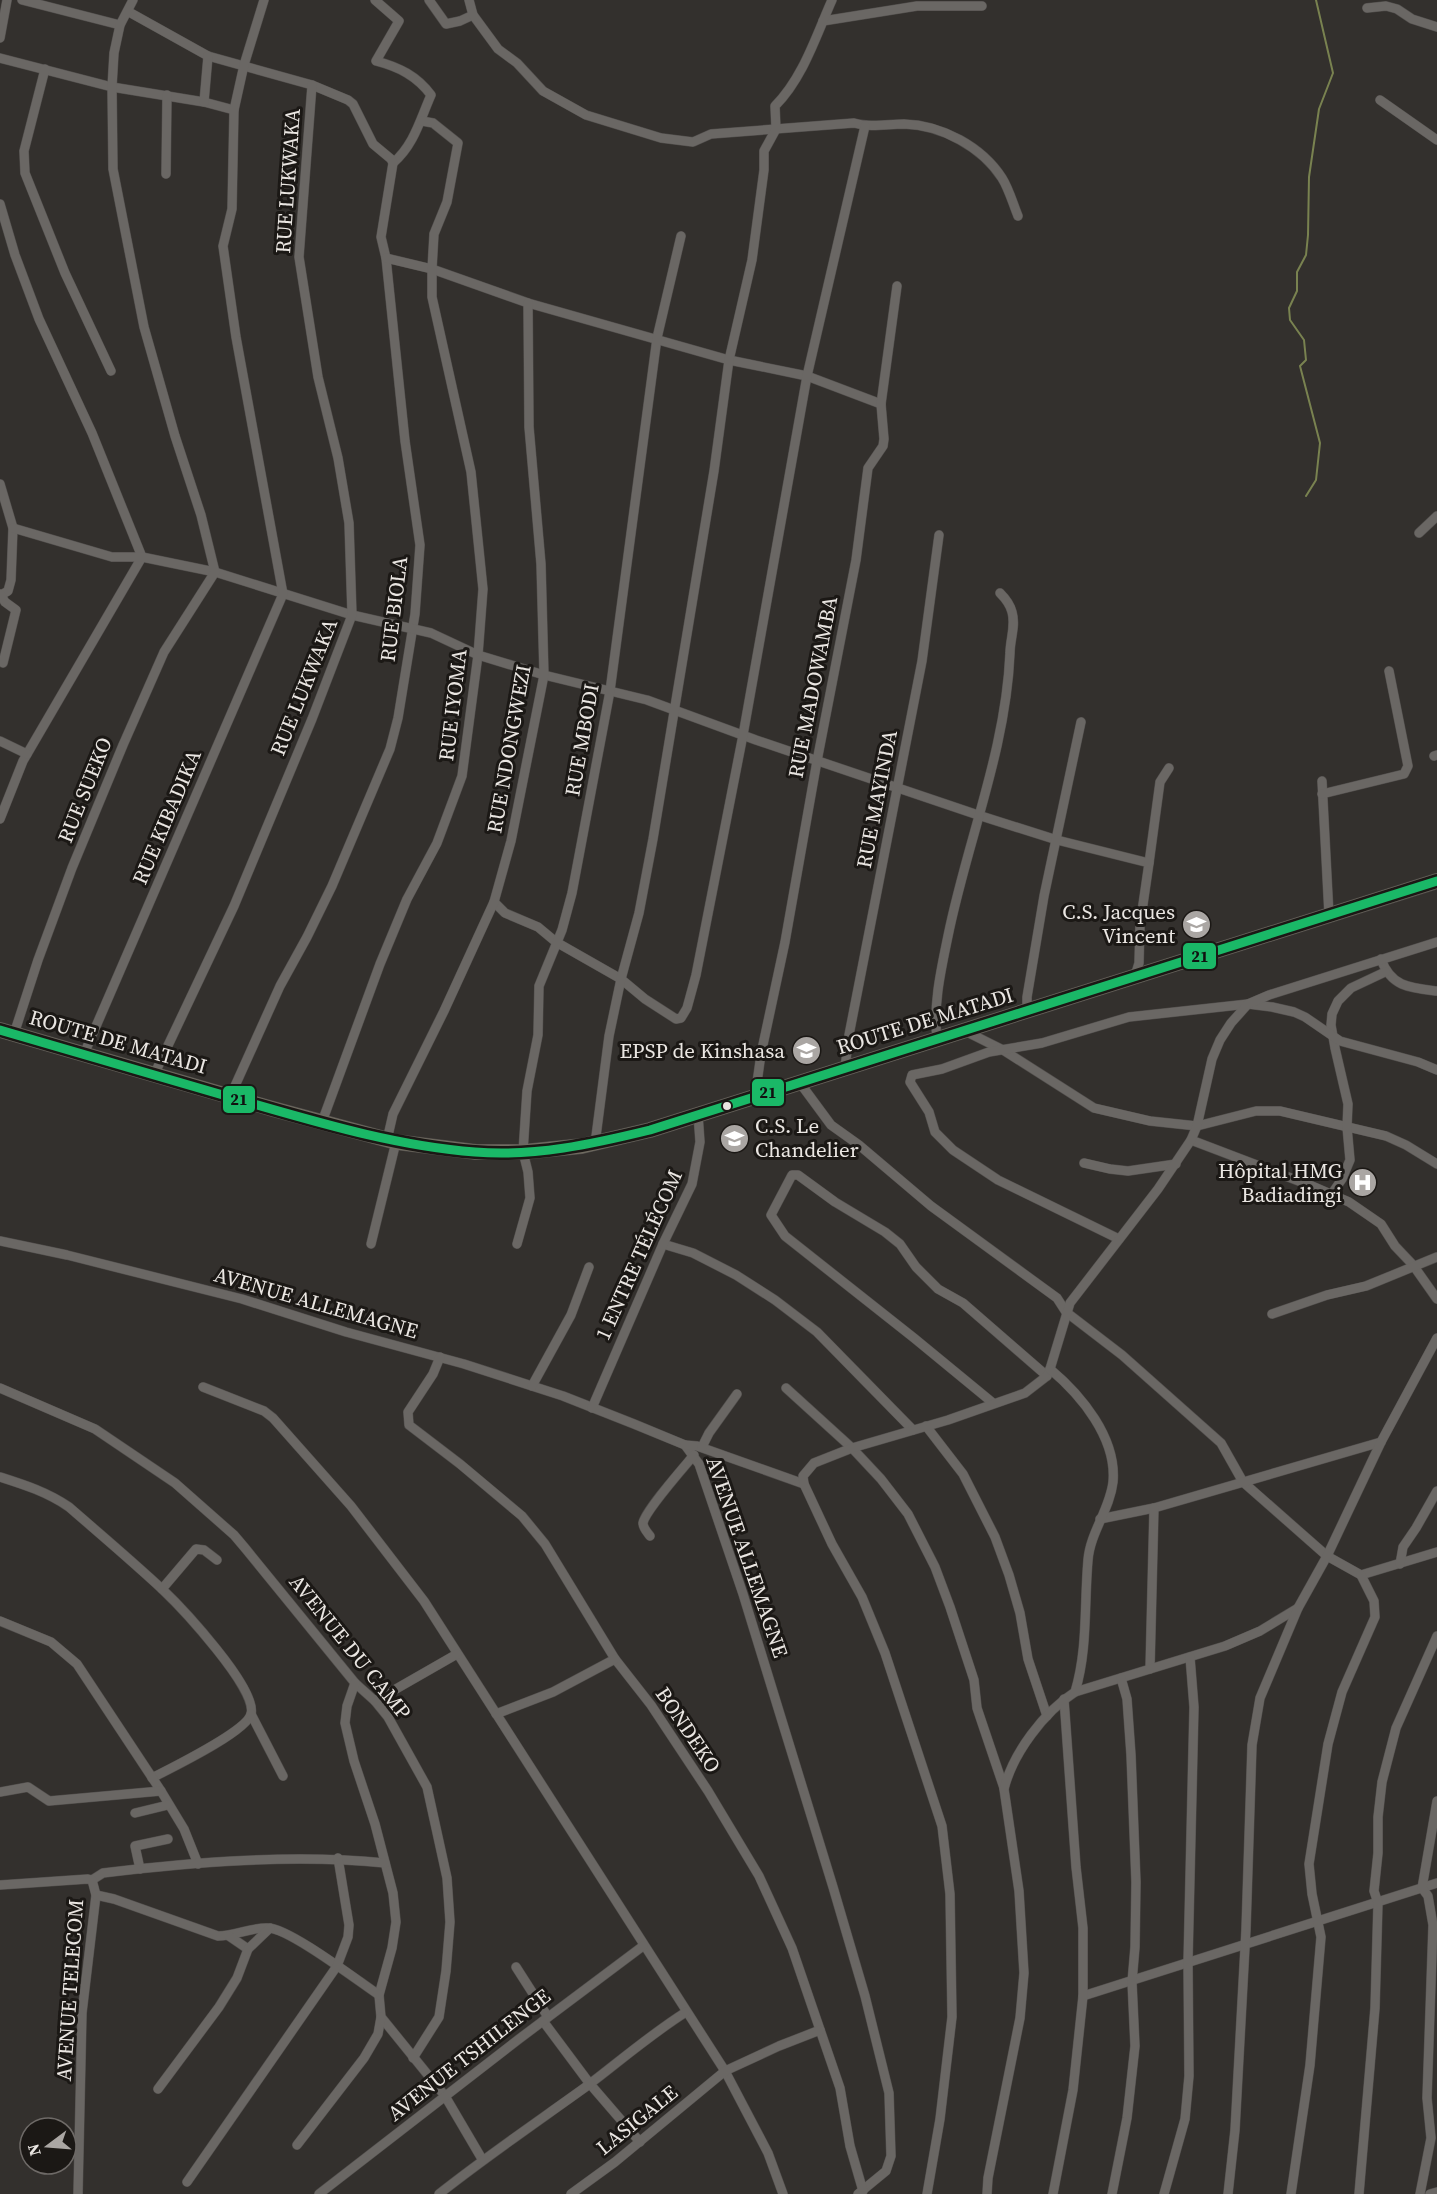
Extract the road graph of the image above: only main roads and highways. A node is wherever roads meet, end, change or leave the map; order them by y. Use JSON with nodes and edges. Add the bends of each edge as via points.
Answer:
{"nodes":[{"id":1,"x":1437,"y":881,"type":"edge"},
{"id":2,"x":7,"y":1032,"type":"edge"}],
"edges":[{"from":1,"to":2,"type":"highway","name":"ROUTE DE MATADI","via":[[650,1130],[595,1144],[523,1152],[476,1152],[392,1141]]}]}
